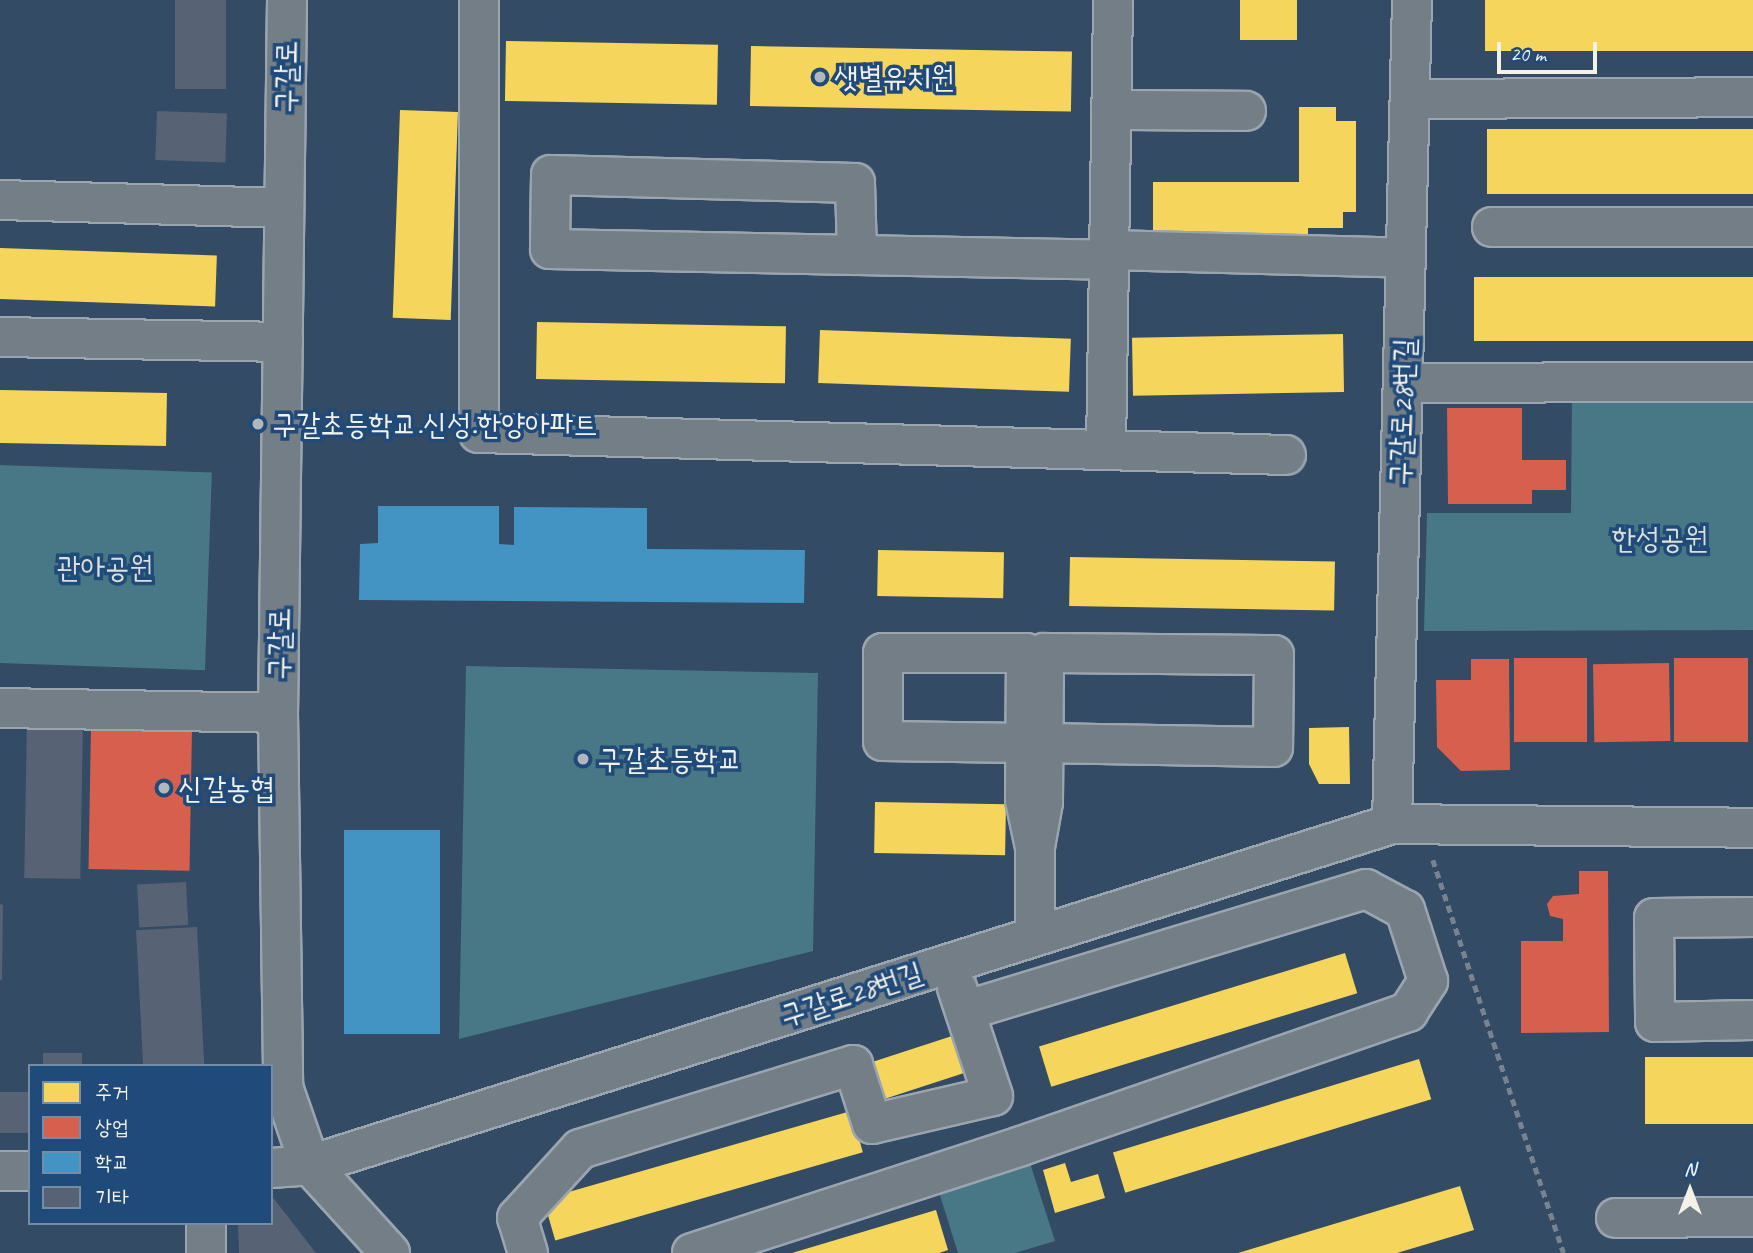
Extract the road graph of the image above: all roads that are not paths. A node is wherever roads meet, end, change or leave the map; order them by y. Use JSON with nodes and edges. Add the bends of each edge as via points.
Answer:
{"nodes":[{"id":1,"x":287,"y":0,"type":"edge"},
{"id":2,"x":479,"y":0,"type":"edge"},
{"id":3,"x":1113,"y":0,"type":"edge"},
{"id":4,"x":1412,"y":0,"type":"edge"},
{"id":5,"x":1753,"y":97,"type":"edge"},
{"id":6,"x":1410,"y":99,"type":"junction"},
{"id":7,"x":1111,"y":110,"type":"junction"},
{"id":8,"x":1246,"y":111,"type":"dead end"},
{"id":9,"x":0,"y":200,"type":"edge"},
{"id":10,"x":284,"y":208,"type":"junction"},
{"id":11,"x":1492,"y":226,"type":"dead end"},
{"id":12,"x":1753,"y":226,"type":"edge"},
{"id":13,"x":1109,"y":255,"type":"junction"},
{"id":14,"x":856,"y":256,"type":"junction"},
{"id":15,"x":1406,"y":258,"type":"junction"},
{"id":16,"x":0,"y":337,"type":"edge"},
{"id":17,"x":283,"y":342,"type":"junction"},
{"id":18,"x":1753,"y":382,"type":"edge"},
{"id":19,"x":1403,"y":383,"type":"junction"},
{"id":20,"x":1106,"y":450,"type":"junction"},
{"id":21,"x":1286,"y":456,"type":"dead end"},
{"id":22,"x":0,"y":708,"type":"edge"},
{"id":23,"x":278,"y":713,"type":"junction"},
{"id":24,"x":1034,"y":743,"type":"junction"},
{"id":25,"x":1392,"y":824,"type":"junction"},
{"id":26,"x":1753,"y":828,"type":"edge"},
{"id":27,"x":1753,"y":917,"type":"edge"},
{"id":28,"x":1035,"y":936,"type":"junction"},
{"id":29,"x":949,"y":962,"type":"junction"},
{"id":30,"x":965,"y":1011,"type":"junction"},
{"id":31,"x":1753,"y":1020,"type":"edge"},
{"id":32,"x":993,"y":1096,"type":"junction"},
{"id":33,"x":1009,"y":1150,"type":"junction"},
{"id":34,"x":310,"y":1165,"type":"junction"},
{"id":35,"x":273,"y":1168,"type":"edge"},
{"id":36,"x":0,"y":1171,"type":"edge"},
{"id":37,"x":28,"y":1171,"type":"edge"},
{"id":38,"x":1753,"y":1217,"type":"edge"},
{"id":39,"x":1616,"y":1218,"type":"dead end"},
{"id":40,"x":206,"y":1225,"type":"edge"},
{"id":41,"x":206,"y":1253,"type":"edge"},
{"id":42,"x":390,"y":1253,"type":"edge"},
{"id":43,"x":528,"y":1253,"type":"edge"},
{"id":44,"x":692,"y":1253,"type":"edge"}],
"edges":[{"from":1,"to":10,"type":"street","name":"구갈로"},
{"from":2,"to":20,"type":"street","via":[[479,433]]},
{"from":3,"to":7,"type":"street"},
{"from":4,"to":6,"type":"street","name":"구갈로28번길"},
{"from":5,"to":6,"type":"street"},
{"from":6,"to":15,"type":"street","name":"구갈로28번길"},
{"from":7,"to":8,"type":"street"},
{"from":7,"to":13,"type":"street"},
{"from":9,"to":10,"type":"street"},
{"from":10,"to":17,"type":"street","name":"구갈로"},
{"from":11,"to":12,"type":"street"},
{"from":13,"to":14,"type":"street"},
{"from":13,"to":15,"type":"street"},
{"from":13,"to":20,"type":"street"},
{"from":14,"to":14,"type":"street","via":[[550,249],[551,175],[855,183]]},
{"from":15,"to":19,"type":"street","name":"구갈로28번길"},
{"from":16,"to":17,"type":"street"},
{"from":17,"to":23,"type":"street","name":"구갈로"},
{"from":18,"to":19,"type":"street"},
{"from":19,"to":25,"type":"street","name":"구갈로28번길"},
{"from":20,"to":21,"type":"street"},
{"from":22,"to":23,"type":"street"},
{"from":23,"to":34,"type":"street","name":"구갈로","via":[[283,1087]]},
{"from":24,"to":24,"type":"street","via":[[1273,747],[1273,655],[1044,653]]},
{"from":24,"to":28,"type":"street","via":[[1044,802],[1035,847]]},
{"from":25,"to":26,"type":"street","name":"구갈로28번길"},
{"from":25,"to":28,"type":"street","name":"구갈로28번길"},
{"from":27,"to":31,"type":"street","via":[[1654,918],[1656,1022]]},
{"from":28,"to":29,"type":"street","name":"구갈로28번길"},
{"from":29,"to":30,"type":"street"},
{"from":29,"to":34,"type":"street","name":"구갈로28번길"},
{"from":30,"to":32,"type":"street"},
{"from":30,"to":33,"type":"street","via":[[1366,889],[1405,910],[1428,981],[1408,1012]]},
{"from":32,"to":33,"type":"street"},
{"from":32,"to":43,"type":"street","via":[[872,1124],[853,1065],[580,1149],[517,1218]]},
{"from":33,"to":44,"type":"street"},
{"from":34,"to":35,"type":"street","name":"구갈로28번길"},
{"from":34,"to":42,"type":"street","name":"구갈로"},
{"from":36,"to":37,"type":"street"},
{"from":38,"to":39,"type":"street"},
{"from":40,"to":41,"type":"street"}]}
